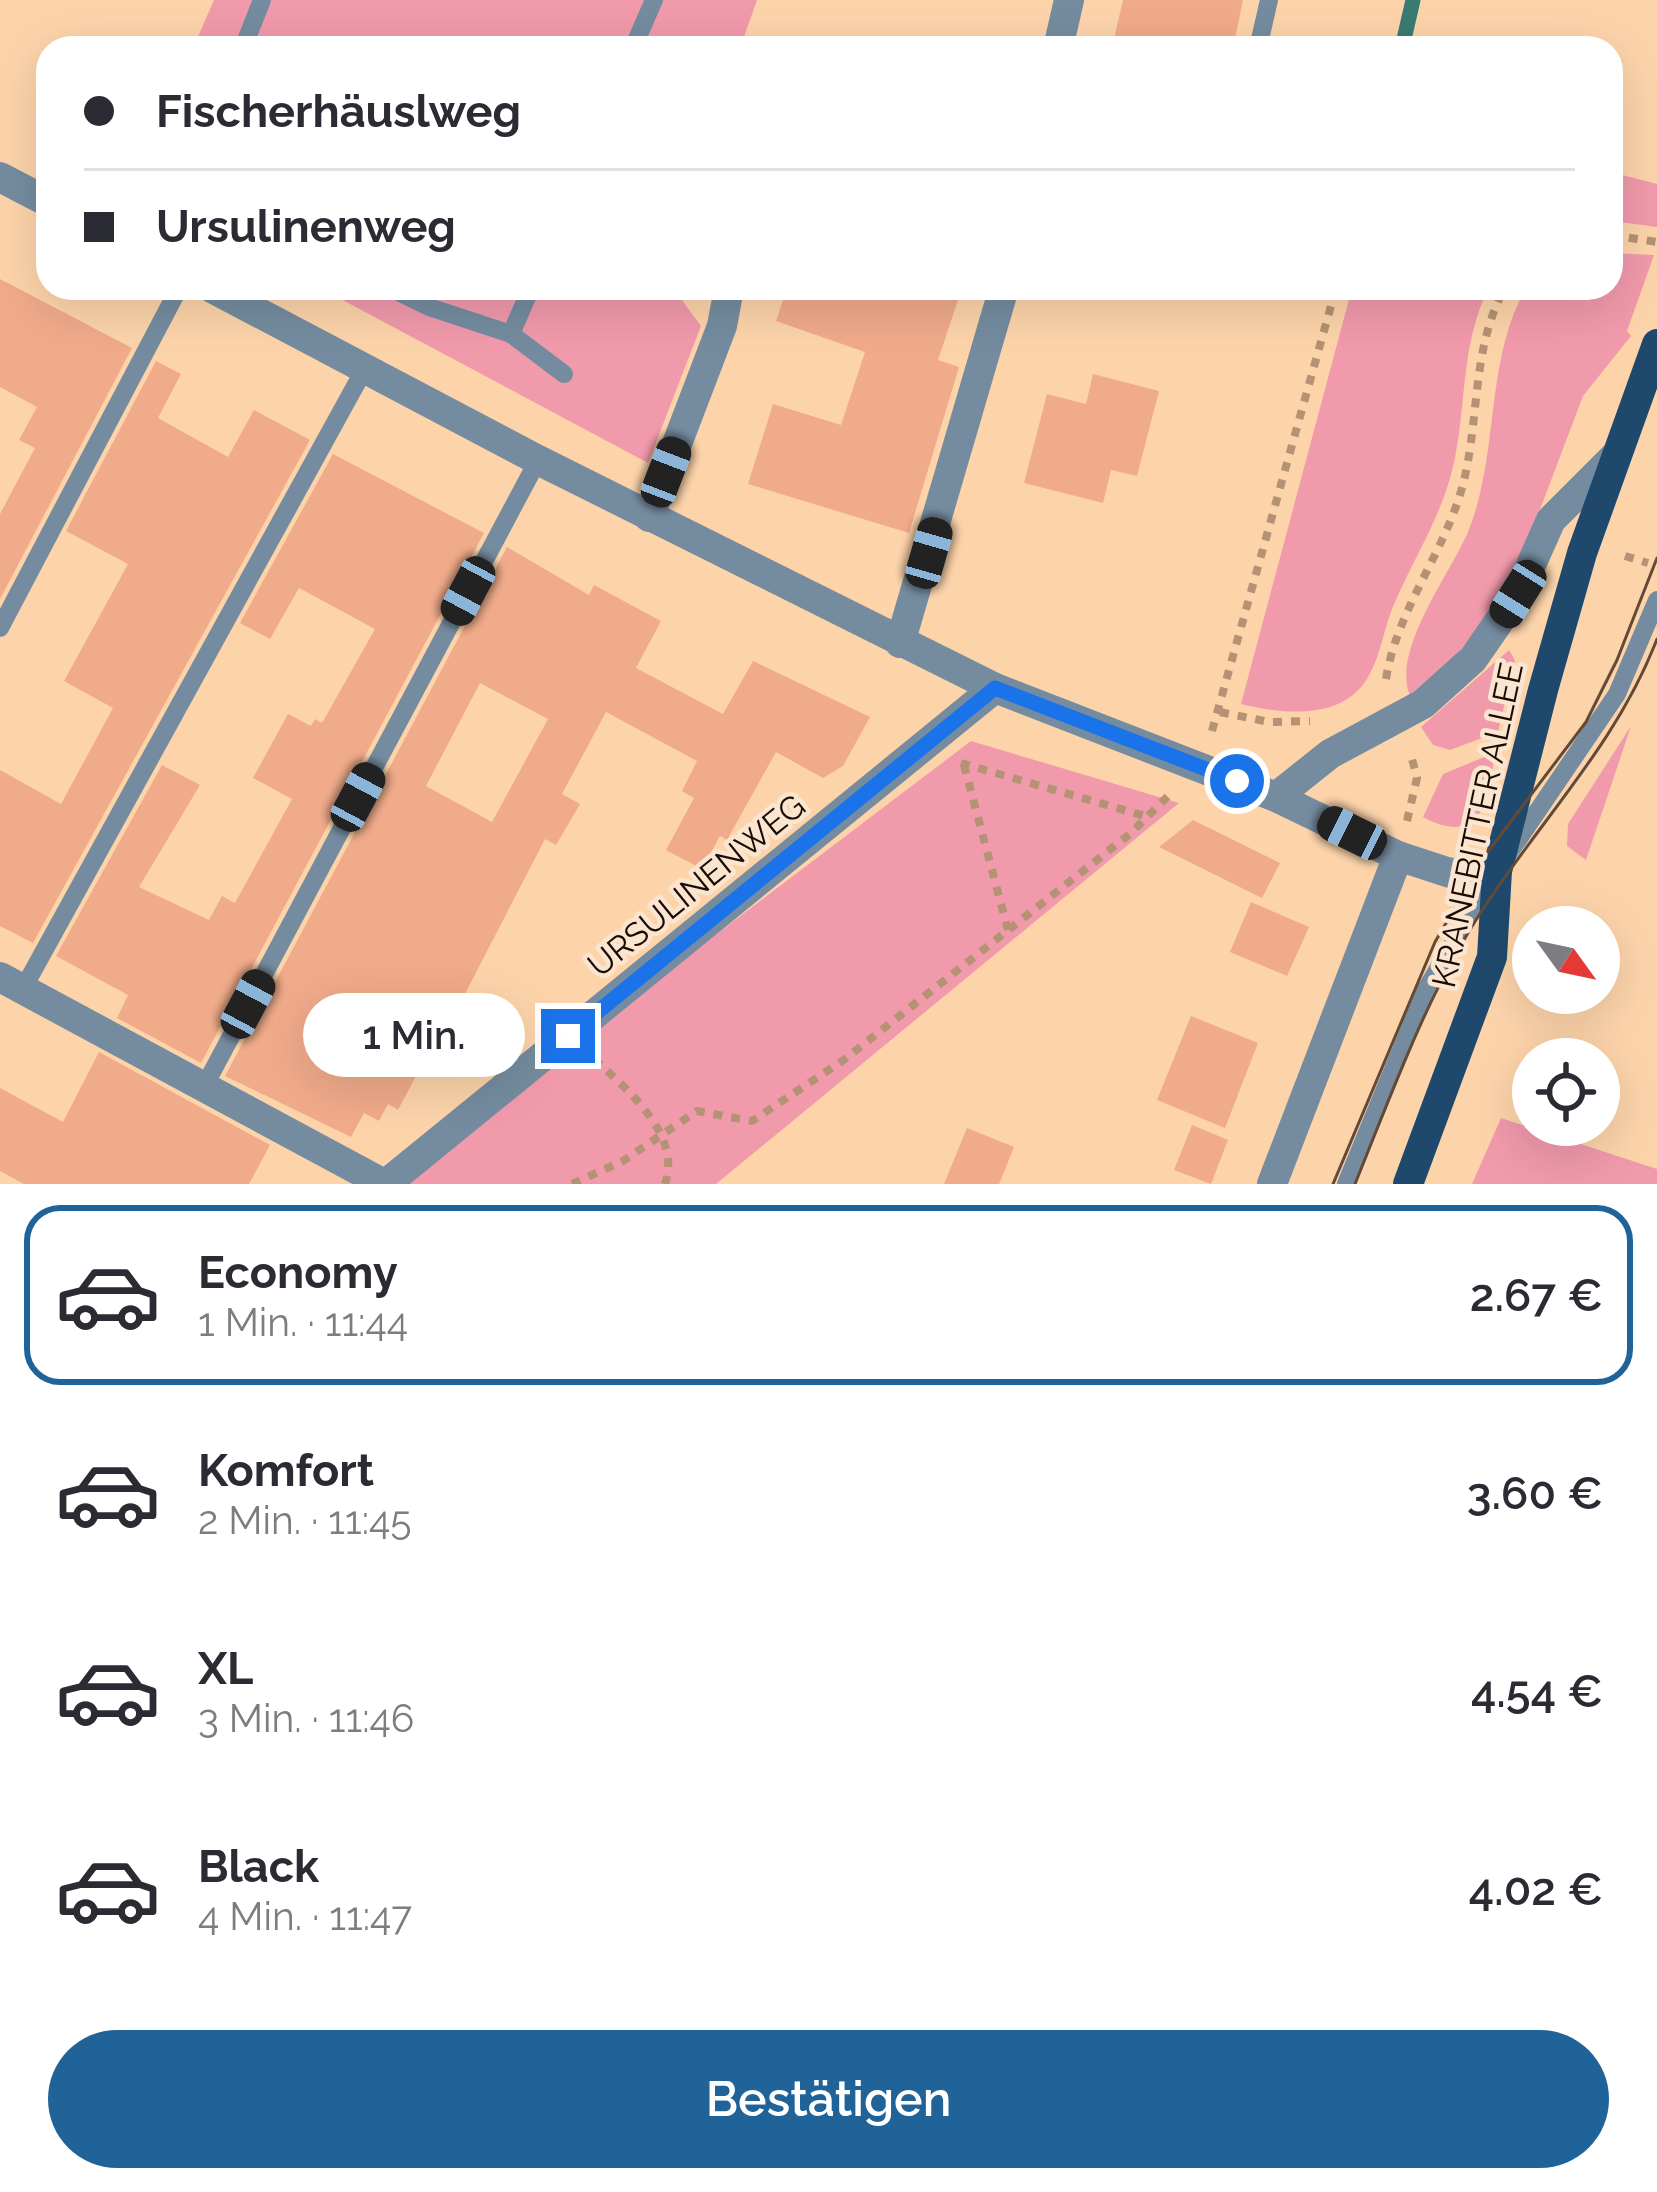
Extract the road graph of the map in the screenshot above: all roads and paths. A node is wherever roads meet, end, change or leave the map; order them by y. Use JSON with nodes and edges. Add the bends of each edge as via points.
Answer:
{"nodes":[{"id":1,"x":262,"y":0,"type":"edge"},
{"id":2,"x":654,"y":0,"type":"edge"},
{"id":3,"x":1069,"y":0,"type":"edge"},
{"id":4,"x":1269,"y":0,"type":"edge"},
{"id":5,"x":248,"y":36,"type":"edge"},
{"id":6,"x":638,"y":36,"type":"edge"},
{"id":7,"x":1061,"y":36,"type":"edge"},
{"id":8,"x":1261,"y":36,"type":"edge"},
{"id":9,"x":4,"y":188,"type":"edge"},
{"id":10,"x":36,"y":198,"type":"edge"},
{"id":11,"x":1623,"y":237,"type":"edge"},
{"id":12,"x":1657,"y":242,"type":"edge"},
{"id":13,"x":173,"y":300,"type":"edge"},
{"id":14,"x":234,"y":300,"type":"edge"},
{"id":15,"x":413,"y":300,"type":"edge"},
{"id":16,"x":526,"y":300,"type":"edge"},
{"id":17,"x":727,"y":300,"type":"edge"},
{"id":18,"x":1000,"y":300,"type":"edge"},
{"id":19,"x":1333,"y":300,"type":"edge"},
{"id":20,"x":1501,"y":300,"type":"edge"},
{"id":21,"x":511,"y":334,"type":"junction"},
{"id":22,"x":1657,"y":344,"type":"edge"},
{"id":23,"x":364,"y":370,"type":"junction"},
{"id":24,"x":564,"y":374,"type":"dead end"},
{"id":25,"x":1614,"y":457,"type":"junction"},
{"id":26,"x":538,"y":460,"type":"junction"},
{"id":27,"x":649,"y":517,"type":"junction"},
{"id":28,"x":1625,"y":556,"type":"dead end"},
{"id":29,"x":1648,"y":563,"type":"dead end"},
{"id":30,"x":1657,"y":600,"type":"edge"},
{"id":31,"x":0,"y":628,"type":"edge"},
{"id":32,"x":900,"y":643,"type":"junction"},
{"id":33,"x":1386,"y":676,"type":"junction"},
{"id":34,"x":995,"y":688,"type":"junction"},
{"id":35,"x":1371,"y":692,"type":"dead end"},
{"id":36,"x":1328,"y":718,"type":"dead end"},
{"id":37,"x":1396,"y":721,"type":"junction"},
{"id":38,"x":932,"y":740,"type":"junction"},
{"id":39,"x":964,"y":765,"type":"junction"},
{"id":40,"x":1276,"y":797,"type":"junction"},
{"id":41,"x":1398,"y":856,"type":"junction"},
{"id":42,"x":1497,"y":871,"type":"junction"},
{"id":43,"x":1008,"y":930,"type":"junction"},
{"id":44,"x":12,"y":983,"type":"edge"},
{"id":45,"x":568,"y":1036,"type":"junction"},
{"id":46,"x":204,"y":1087,"type":"junction"},
{"id":47,"x":661,"y":1132,"type":"junction"},
{"id":48,"x":385,"y":1184,"type":"edge"},
{"id":49,"x":572,"y":1184,"type":"edge"},
{"id":50,"x":665,"y":1184,"type":"edge"},
{"id":51,"x":1272,"y":1184,"type":"edge"},
{"id":52,"x":1346,"y":1184,"type":"edge"},
{"id":53,"x":1408,"y":1184,"type":"edge"}],
"edges":[{"from":1,"to":5,"type":"lane"},
{"from":2,"to":6,"type":"lane"},
{"from":3,"to":7,"type":"street"},
{"from":4,"to":8,"type":"lane"},
{"from":9,"to":10,"type":"street"},
{"from":11,"to":12,"type":"path"},
{"from":13,"to":31,"type":"lane"},
{"from":14,"to":23,"type":"street"},
{"from":15,"to":21,"type":"lane"},
{"from":16,"to":21,"type":"lane"},
{"from":17,"to":27,"type":"street"},
{"from":18,"to":32,"type":"street"},
{"from":19,"to":36,"type":"path","via":[[1220,712],[1268,722]]},
{"from":20,"to":33,"type":"path","via":[[1483,350],[1458,503]]},
{"from":21,"to":24,"type":"lane"},
{"from":22,"to":25,"type":"main road","name":"KRANEBITTER ALLEE"},
{"from":23,"to":26,"type":"street"},
{"from":23,"to":44,"type":"lane"},
{"from":25,"to":37,"type":"street","via":[[1550,520],[1518,594],[1473,659]]},
{"from":25,"to":42,"type":"main road","name":"KRANEBITTER ALLEE"},
{"from":26,"to":27,"type":"street"},
{"from":26,"to":46,"type":"lane"},
{"from":27,"to":32,"type":"street"},
{"from":28,"to":29,"type":"path"},
{"from":30,"to":42,"type":"lane","via":[[1617,694]]},
{"from":32,"to":34,"type":"street"},
{"from":33,"to":35,"type":"path"},
{"from":33,"to":37,"type":"path"},
{"from":34,"to":38,"type":"street","name":"URSULINENWEG"},
{"from":34,"to":40,"type":"street"},
{"from":37,"to":40,"type":"street","via":[[1330,754]]},
{"from":37,"to":41,"type":"path","via":[[1417,770]]},
{"from":38,"to":39,"type":"path"},
{"from":38,"to":45,"type":"street","name":"URSULINENWEG"},
{"from":39,"to":43,"type":"path"},
{"from":39,"to":43,"type":"path","via":[[1150,818]]},
{"from":40,"to":41,"type":"street"},
{"from":41,"to":42,"type":"street","via":[[1450,873]]},
{"from":41,"to":51,"type":"street"},
{"from":42,"to":52,"type":"lane","via":[[1443,954]]},
{"from":42,"to":53,"type":"main road","name":"KRANEBITTER ALLEE","via":[[1492,956]]},
{"from":43,"to":47,"type":"path","via":[[752,1121],[698,1111]]},
{"from":44,"to":46,"type":"street"},
{"from":45,"to":47,"type":"path"},
{"from":45,"to":48,"type":"street","name":"URSULINENWEG"},
{"from":46,"to":48,"type":"street"},
{"from":47,"to":49,"type":"path"},
{"from":47,"to":50,"type":"path","via":[[672,1163]]}]}
